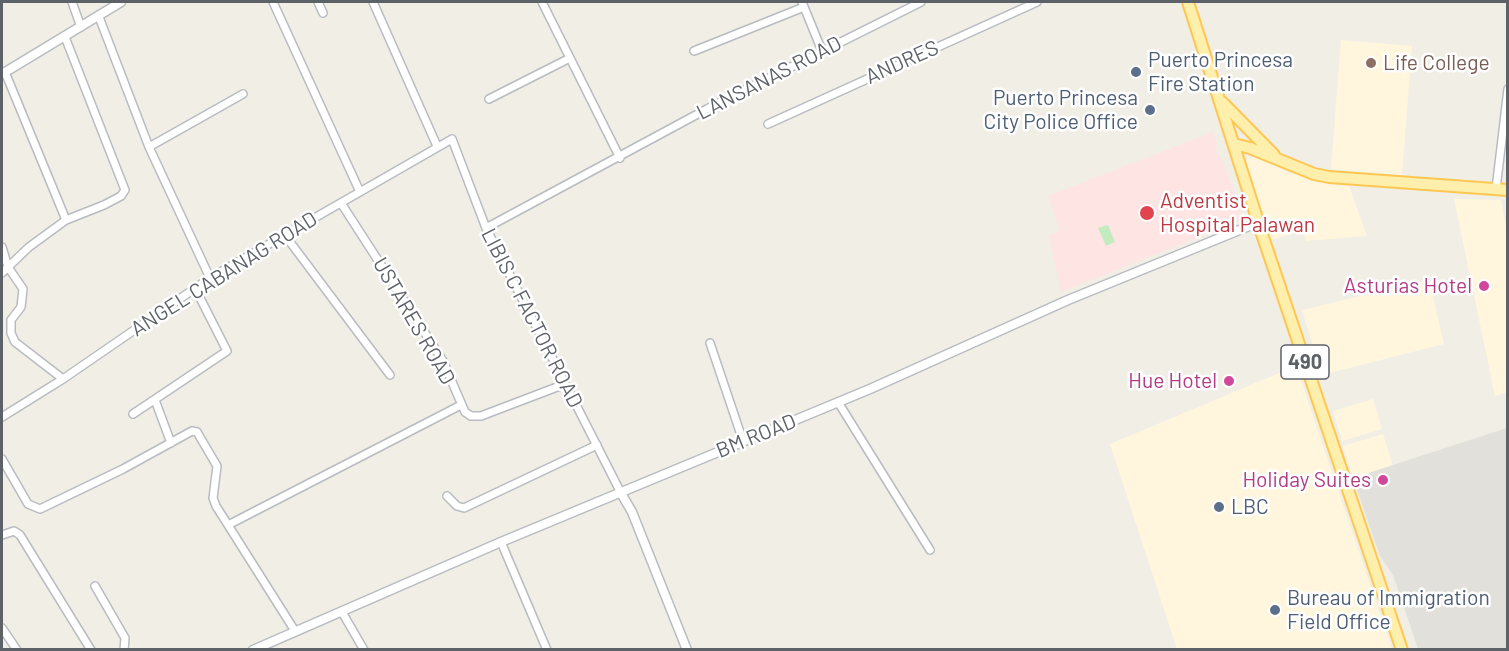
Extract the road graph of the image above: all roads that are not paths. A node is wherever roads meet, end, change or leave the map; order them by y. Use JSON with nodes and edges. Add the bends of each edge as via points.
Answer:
{"nodes":[{"id":1,"x":72,"y":2,"type":"edge"},
{"id":2,"x":122,"y":2,"type":"edge"},
{"id":3,"x":273,"y":2,"type":"edge"},
{"id":4,"x":318,"y":2,"type":"edge"},
{"id":5,"x":373,"y":2,"type":"edge"},
{"id":6,"x":542,"y":2,"type":"edge"},
{"id":7,"x":921,"y":2,"type":"edge"},
{"id":8,"x":1036,"y":2,"type":"edge"},
{"id":9,"x":1188,"y":2,"type":"edge"},
{"id":10,"x":803,"y":4,"type":"edge"},
{"id":11,"x":323,"y":13,"type":"dead end"},
{"id":12,"x":99,"y":17,"type":"junction"},
{"id":13,"x":81,"y":27,"type":"junction"},
{"id":14,"x":65,"y":37,"type":"junction"},
{"id":15,"x":694,"y":51,"type":"dead end"},
{"id":16,"x":822,"y":51,"type":"junction"},
{"id":17,"x":570,"y":58,"type":"junction"},
{"id":18,"x":3,"y":73,"type":"edge"},
{"id":19,"x":1508,"y":89,"type":"edge"},
{"id":20,"x":243,"y":94,"type":"dead end"},
{"id":21,"x":489,"y":99,"type":"dead end"},
{"id":22,"x":1220,"y":99,"type":"junction"},
{"id":23,"x":768,"y":124,"type":"dead end"},
{"id":24,"x":452,"y":140,"type":"joint"},
{"id":25,"x":1234,"y":144,"type":"junction"},
{"id":26,"x":436,"y":146,"type":"junction"},
{"id":27,"x":149,"y":147,"type":"junction"},
{"id":28,"x":620,"y":158,"type":"junction"},
{"id":29,"x":1280,"y":161,"type":"junction"},
{"id":30,"x":1502,"y":190,"type":"edge"},
{"id":31,"x":360,"y":192,"type":"junction"},
{"id":32,"x":341,"y":203,"type":"junction"},
{"id":33,"x":66,"y":220,"type":"junction"},
{"id":34,"x":1259,"y":222,"type":"junction"},
{"id":35,"x":486,"y":228,"type":"junction"},
{"id":36,"x":284,"y":234,"type":"junction"},
{"id":37,"x":2,"y":247,"type":"edge"},
{"id":38,"x":8,"y":267,"type":"junction"},
{"id":39,"x":2,"y":273,"type":"edge"},
{"id":40,"x":210,"y":278,"type":"junction"},
{"id":41,"x":195,"y":288,"type":"junction"},
{"id":42,"x":710,"y":343,"type":"dead end"},
{"id":43,"x":390,"y":375,"type":"dead end"},
{"id":44,"x":63,"y":379,"type":"junction"},
{"id":45,"x":564,"y":384,"type":"junction"},
{"id":46,"x":155,"y":400,"type":"junction"},
{"id":47,"x":838,"y":402,"type":"junction"},
{"id":48,"x":461,"y":405,"type":"junction"},
{"id":49,"x":133,"y":414,"type":"dead end"},
{"id":50,"x":2,"y":417,"type":"edge"},
{"id":51,"x":743,"y":441,"type":"junction"},
{"id":52,"x":171,"y":443,"type":"junction"},
{"id":53,"x":597,"y":445,"type":"junction"},
{"id":54,"x":2,"y":459,"type":"edge"},
{"id":55,"x":621,"y":493,"type":"junction"},
{"id":56,"x":447,"y":496,"type":"dead end"},
{"id":57,"x":230,"y":525,"type":"junction"},
{"id":58,"x":2,"y":535,"type":"edge"},
{"id":59,"x":501,"y":542,"type":"junction"},
{"id":60,"x":930,"y":550,"type":"dead end"},
{"id":61,"x":95,"y":586,"type":"dead end"},
{"id":62,"x":342,"y":612,"type":"junction"},
{"id":63,"x":2,"y":628,"type":"edge"},
{"id":64,"x":296,"y":631,"type":"junction"},
{"id":65,"x":17,"y":650,"type":"edge"},
{"id":66,"x":91,"y":650,"type":"edge"},
{"id":67,"x":124,"y":650,"type":"edge"},
{"id":68,"x":253,"y":650,"type":"edge"},
{"id":69,"x":364,"y":650,"type":"edge"},
{"id":70,"x":547,"y":650,"type":"edge"},
{"id":71,"x":687,"y":650,"type":"edge"},
{"id":72,"x":1402,"y":650,"type":"edge"}],
"edges":[{"from":1,"to":13,"type":"street"},
{"from":2,"to":12,"type":"street"},
{"from":3,"to":31,"type":"street"},
{"from":4,"to":11,"type":"street"},
{"from":5,"to":26,"type":"street"},
{"from":6,"to":17,"type":"street"},
{"from":7,"to":16,"type":"street","name":"LANSANAS ROAD"},
{"from":8,"to":23,"type":"street","name":"ANDRES"},
{"from":9,"to":22,"type":"main road"},
{"from":10,"to":15,"type":"street"},
{"from":10,"to":16,"type":"street"},
{"from":12,"to":13,"type":"street"},
{"from":12,"to":27,"type":"street"},
{"from":13,"to":14,"type":"street"},
{"from":14,"to":18,"type":"street"},
{"from":14,"to":33,"type":"street","via":[[125,189],[121,196],[104,205]]},
{"from":16,"to":28,"type":"street","name":"LANSANAS ROAD"},
{"from":17,"to":21,"type":"street"},
{"from":17,"to":28,"type":"street"},
{"from":18,"to":33,"type":"street"},
{"from":19,"to":30,"type":"street"},
{"from":20,"to":27,"type":"street"},
{"from":22,"to":25,"type":"main road"},
{"from":22,"to":29,"type":"main road"},
{"from":24,"to":26,"type":"street","name":"ANGEL CABANAG ROAD"},
{"from":24,"to":35,"type":"street","name":"LIBIS C FACTOR ROAD"},
{"from":25,"to":29,"type":"main road"},
{"from":25,"to":34,"type":"main road","number":"490"},
{"from":26,"to":31,"type":"street","name":"ANGEL CABANAG ROAD"},
{"from":27,"to":40,"type":"street"},
{"from":28,"to":35,"type":"street","name":"LANSANAS ROAD"},
{"from":29,"to":30,"type":"main road","via":[[1329,177]]},
{"from":31,"to":32,"type":"street","name":"ANGEL CABANAG ROAD"},
{"from":32,"to":36,"type":"street","name":"ANGEL CABANAG ROAD"},
{"from":32,"to":48,"type":"street","name":"USTARES ROAD","via":[[443,361]]},
{"from":33,"to":38,"type":"street"},
{"from":34,"to":47,"type":"street","name":"BM ROAD"},
{"from":34,"to":72,"type":"main road","number":"490"},
{"from":35,"to":45,"type":"street","name":"LIBIS C FACTOR ROAD"},
{"from":36,"to":40,"type":"street","name":"ANGEL CABANAG ROAD"},
{"from":36,"to":43,"type":"street"},
{"from":37,"to":38,"type":"street"},
{"from":38,"to":39,"type":"street"},
{"from":38,"to":44,"type":"street","via":[[24,296],[11,320],[15,342]]},
{"from":40,"to":41,"type":"street","name":"ANGEL CABANAG ROAD"},
{"from":41,"to":44,"type":"street","name":"ANGEL CABANAG ROAD"},
{"from":41,"to":46,"type":"street","via":[[227,351]]},
{"from":42,"to":51,"type":"street"},
{"from":44,"to":50,"type":"street","name":"ANGEL CABANAG ROAD"},
{"from":45,"to":48,"type":"street","name":"USTARES ROAD","via":[[476,417]]},
{"from":45,"to":53,"type":"street","name":"LIBIS C FACTOR ROAD"},
{"from":46,"to":49,"type":"street"},
{"from":46,"to":52,"type":"street"},
{"from":47,"to":51,"type":"street","name":"BM ROAD"},
{"from":47,"to":60,"type":"street"},
{"from":48,"to":57,"type":"street"},
{"from":51,"to":55,"type":"street","name":"BM ROAD"},
{"from":52,"to":54,"type":"street","via":[[36,509],[28,504]]},
{"from":52,"to":57,"type":"street","via":[[192,431],[198,433],[217,466],[214,502]]},
{"from":53,"to":55,"type":"street","name":"LIBIS C FACTOR ROAD"},
{"from":53,"to":56,"type":"street","via":[[464,507]]},
{"from":55,"to":59,"type":"street","name":"BM ROAD"},
{"from":55,"to":71,"type":"street"},
{"from":57,"to":64,"type":"street"},
{"from":58,"to":66,"type":"street","via":[[14,531],[20,535]]},
{"from":59,"to":62,"type":"street","name":"BM ROAD"},
{"from":59,"to":70,"type":"street"},
{"from":61,"to":67,"type":"street","via":[[125,638]]},
{"from":62,"to":64,"type":"street","name":"BM ROAD"},
{"from":62,"to":69,"type":"street"},
{"from":63,"to":65,"type":"street"},
{"from":64,"to":68,"type":"street","name":"BM ROAD"}]}
